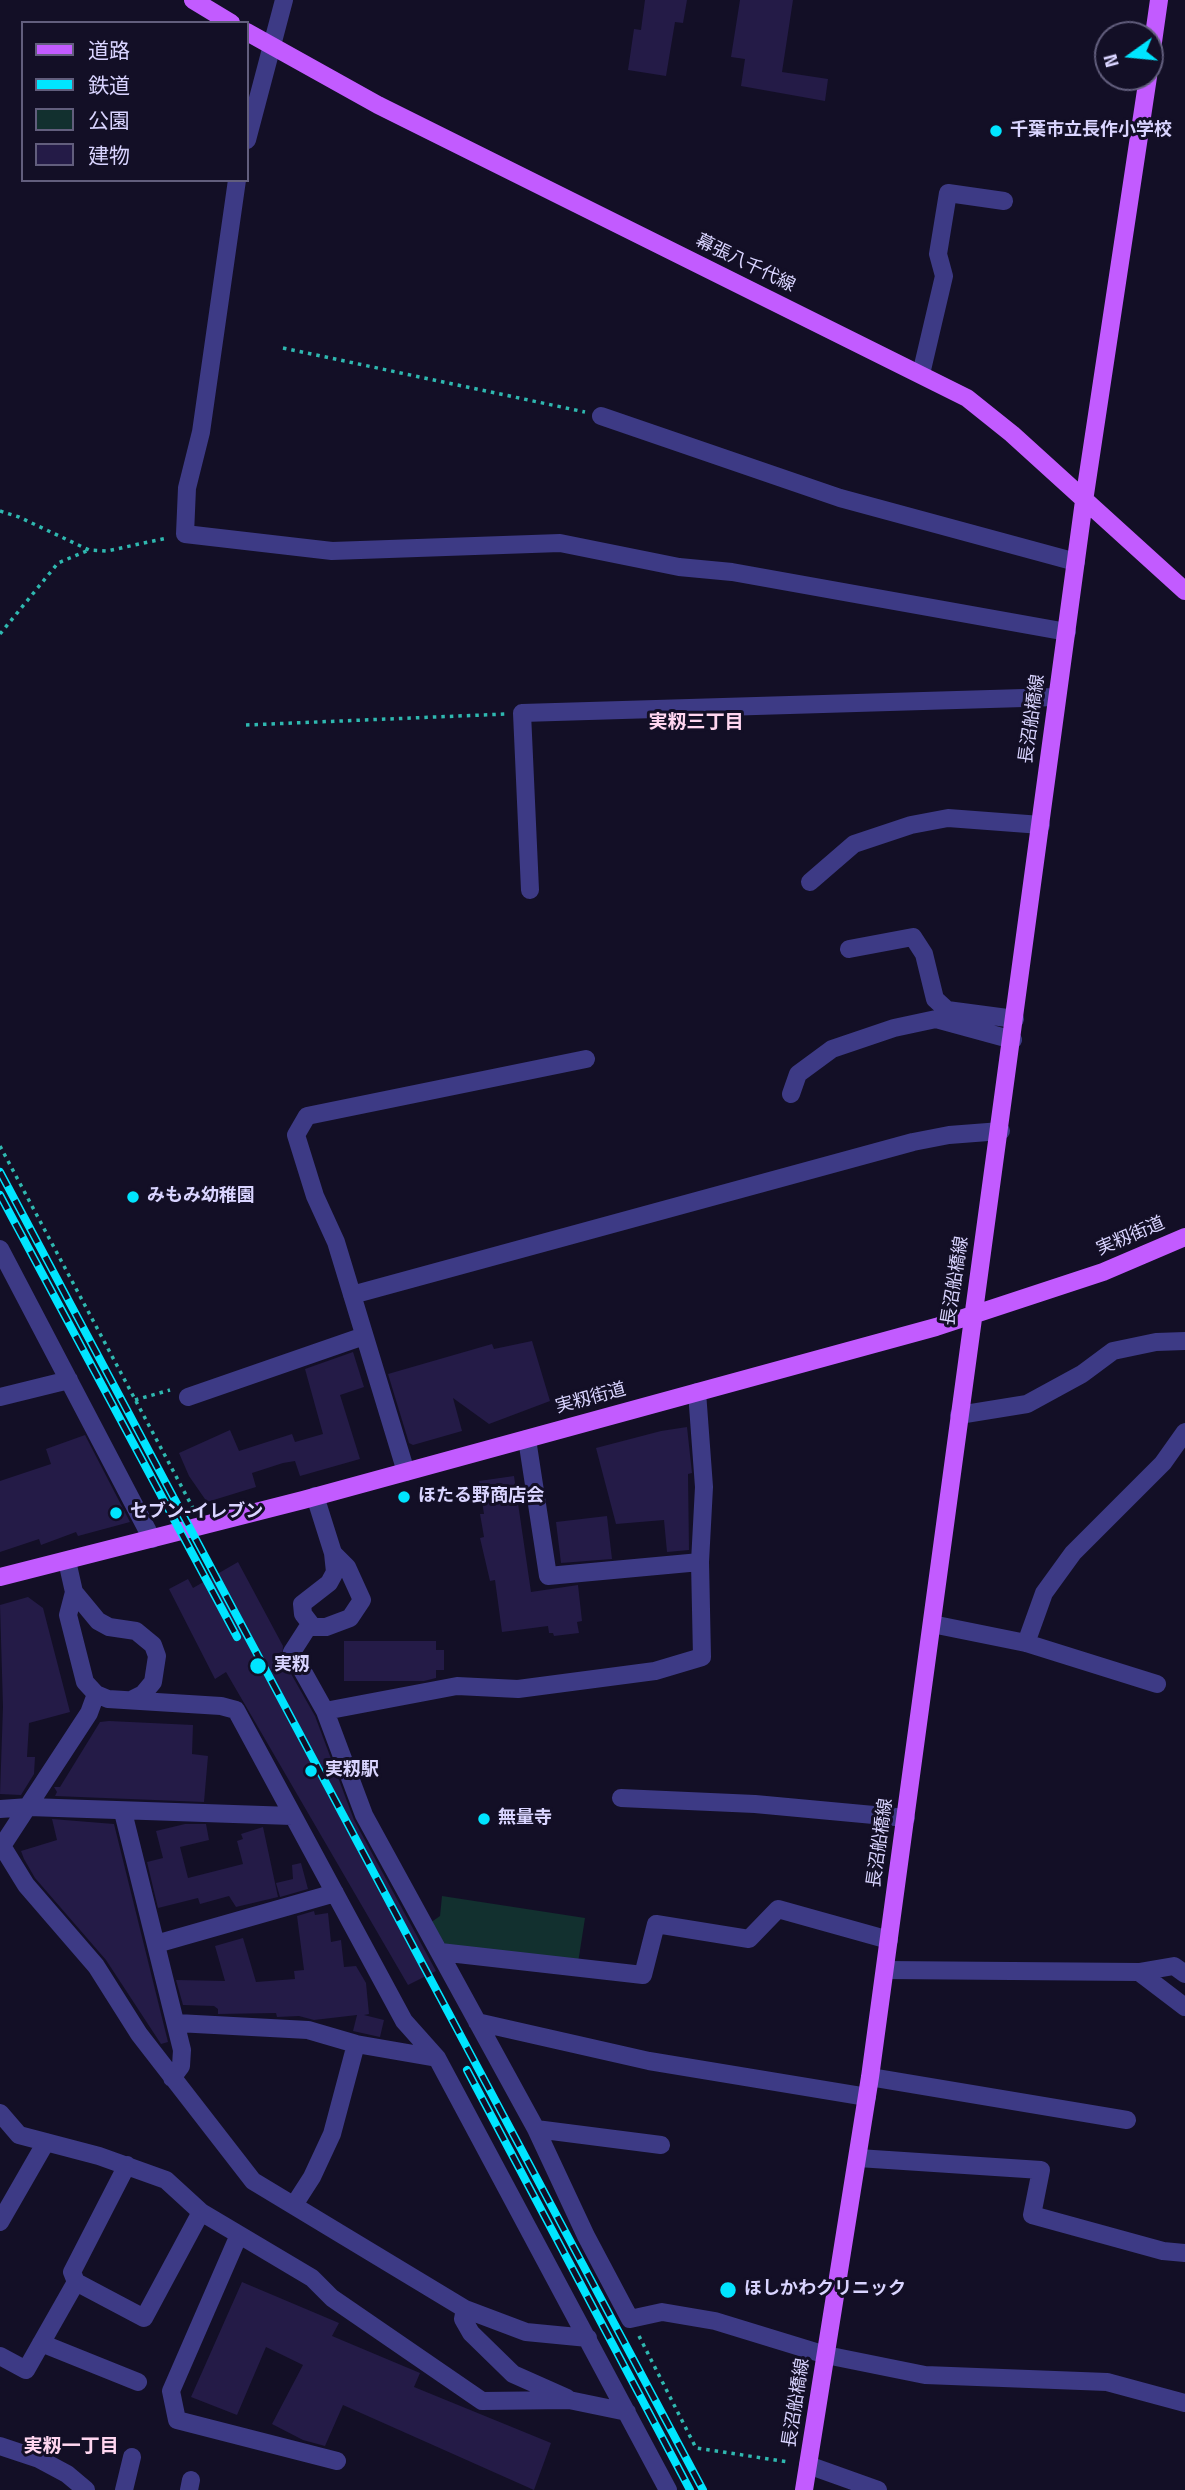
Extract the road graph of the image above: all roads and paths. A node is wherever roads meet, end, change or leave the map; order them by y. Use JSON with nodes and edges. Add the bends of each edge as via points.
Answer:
{"nodes":[{"id":1,"x":193,"y":0,"type":"edge"},
{"id":2,"x":284,"y":0,"type":"edge"},
{"id":3,"x":1159,"y":0,"type":"edge"},
{"id":4,"x":228,"y":21,"type":"edge"},
{"id":5,"x":1156,"y":21,"type":"edge"},
{"id":6,"x":248,"y":33,"type":"edge"},
{"id":7,"x":269,"y":46,"type":"junction"},
{"id":8,"x":1146,"y":91,"type":"edge"},
{"id":9,"x":248,"y":136,"type":"edge"},
{"id":10,"x":237,"y":182,"type":"edge"},
{"id":11,"x":1004,"y":201,"type":"dead end"},
{"id":12,"x":283,"y":348,"type":"dead end"},
{"id":13,"x":921,"y":374,"type":"junction"},
{"id":14,"x":601,"y":416,"type":"joint"},
{"id":15,"x":1084,"y":501,"type":"junction"},
{"id":16,"x":0,"y":511,"type":"edge"},
{"id":17,"x":185,"y":534,"type":"junction"},
{"id":18,"x":89,"y":550,"type":"junction"},
{"id":19,"x":1076,"y":562,"type":"junction"},
{"id":20,"x":1185,"y":591,"type":"edge"},
{"id":21,"x":1066,"y":632,"type":"junction"},
{"id":22,"x":0,"y":634,"type":"edge"},
{"id":23,"x":1057,"y":697,"type":"junction"},
{"id":24,"x":522,"y":713,"type":"junction"},
{"id":25,"x":246,"y":725,"type":"dead end"},
{"id":26,"x":1041,"y":825,"type":"junction"},
{"id":27,"x":810,"y":882,"type":"dead end"},
{"id":28,"x":530,"y":890,"type":"dead end"},
{"id":29,"x":849,"y":949,"type":"dead end"},
{"id":30,"x":1015,"y":1019,"type":"junction"},
{"id":31,"x":1013,"y":1040,"type":"junction"},
{"id":32,"x":586,"y":1059,"type":"dead end"},
{"id":33,"x":790,"y":1094,"type":"dead end"},
{"id":34,"x":1001,"y":1131,"type":"junction"},
{"id":35,"x":0,"y":1146,"type":"edge"},
{"id":36,"x":1185,"y":1237,"type":"edge"},
{"id":37,"x":0,"y":1249,"type":"edge"},
{"id":38,"x":352,"y":1295,"type":"junction"},
{"id":39,"x":971,"y":1317,"type":"junction"},
{"id":40,"x":364,"y":1336,"type":"junction"},
{"id":41,"x":1185,"y":1340,"type":"edge"},
{"id":42,"x":69,"y":1380,"type":"junction"},
{"id":43,"x":697,"y":1392,"type":"junction"},
{"id":44,"x":0,"y":1397,"type":"edge"},
{"id":45,"x":188,"y":1397,"type":"joint"},
{"id":46,"x":135,"y":1400,"type":"junction"},
{"id":47,"x":959,"y":1415,"type":"junction"},
{"id":48,"x":1185,"y":1432,"type":"edge"},
{"id":49,"x":527,"y":1439,"type":"junction"},
{"id":50,"x":406,"y":1472,"type":"junction"},
{"id":51,"x":315,"y":1496,"type":"junction"},
{"id":52,"x":195,"y":1512,"type":"dead end"},
{"id":53,"x":152,"y":1539,"type":"junction"},
{"id":54,"x":333,"y":1553,"type":"junction"},
{"id":55,"x":67,"y":1561,"type":"junction"},
{"id":56,"x":700,"y":1562,"type":"junction"},
{"id":57,"x":0,"y":1577,"type":"edge"},
{"id":58,"x":74,"y":1592,"type":"junction"},
{"id":59,"x":310,"y":1624,"type":"junction"},
{"id":60,"x":932,"y":1624,"type":"junction"},
{"id":61,"x":1026,"y":1643,"type":"junction"},
{"id":62,"x":1157,"y":1684,"type":"dead end"},
{"id":63,"x":96,"y":1694,"type":"junction"},
{"id":64,"x":131,"y":1700,"type":"junction"},
{"id":65,"x":325,"y":1711,"type":"junction"},
{"id":66,"x":621,"y":1798,"type":"dead end"},
{"id":67,"x":29,"y":1807,"type":"junction"},
{"id":68,"x":0,"y":1809,"type":"edge"},
{"id":69,"x":123,"y":1812,"type":"junction"},
{"id":70,"x":292,"y":1816,"type":"junction"},
{"id":71,"x":906,"y":1818,"type":"junction"},
{"id":72,"x":1,"y":1847,"type":"edge"},
{"id":73,"x":335,"y":1893,"type":"junction"},
{"id":74,"x":889,"y":1940,"type":"junction"},
{"id":75,"x":156,"y":1944,"type":"junction"},
{"id":76,"x":440,"y":1952,"type":"junction"},
{"id":77,"x":885,"y":1970,"type":"junction"},
{"id":78,"x":1139,"y":1972,"type":"junction"},
{"id":79,"x":1185,"y":1974,"type":"edge"},
{"id":80,"x":1185,"y":2007,"type":"edge"},
{"id":81,"x":477,"y":2022,"type":"junction"},
{"id":82,"x":177,"y":2023,"type":"junction"},
{"id":83,"x":356,"y":2044,"type":"junction"},
{"id":84,"x":437,"y":2058,"type":"junction"},
{"id":85,"x":870,"y":2077,"type":"junction"},
{"id":86,"x":172,"y":2078,"type":"junction"},
{"id":87,"x":867,"y":2097,"type":"junction"},
{"id":88,"x":0,"y":2113,"type":"edge"},
{"id":89,"x":1127,"y":2120,"type":"dead end"},
{"id":90,"x":536,"y":2129,"type":"junction"},
{"id":91,"x":46,"y":2142,"type":"junction"},
{"id":92,"x":661,"y":2144,"type":"dead end"},
{"id":93,"x":858,"y":2158,"type":"junction"},
{"id":94,"x":127,"y":2165,"type":"junction"},
{"id":95,"x":294,"y":2205,"type":"junction"},
{"id":96,"x":201,"y":2213,"type":"junction"},
{"id":97,"x":0,"y":2221,"type":"edge"},
{"id":98,"x":238,"y":2237,"type":"junction"},
{"id":99,"x":1185,"y":2253,"type":"edge"},
{"id":100,"x":76,"y":2282,"type":"junction"},
{"id":101,"x":465,"y":2309,"type":"junction"},
{"id":102,"x":631,"y":2319,"type":"junction"},
{"id":103,"x":588,"y":2338,"type":"junction"},
{"id":104,"x":41,"y":2343,"type":"junction"},
{"id":105,"x":826,"y":2355,"type":"junction"},
{"id":106,"x":0,"y":2356,"type":"edge"},
{"id":107,"x":138,"y":2382,"type":"dead end"},
{"id":108,"x":569,"y":2400,"type":"junction"},
{"id":109,"x":1185,"y":2403,"type":"edge"},
{"id":110,"x":626,"y":2412,"type":"junction"},
{"id":111,"x":0,"y":2446,"type":"edge"},
{"id":112,"x":132,"y":2456,"type":"dead end"},
{"id":113,"x":337,"y":2461,"type":"dead end"},
{"id":114,"x":808,"y":2465,"type":"junction"},
{"id":115,"x":86,"y":2490,"type":"edge"},
{"id":116,"x":124,"y":2490,"type":"edge"},
{"id":117,"x":668,"y":2490,"type":"edge"},
{"id":118,"x":804,"y":2490,"type":"edge"},
{"id":119,"x":878,"y":2490,"type":"edge"}],
"edges":[{"from":1,"to":4,"type":"main road"},
{"from":2,"to":7,"type":"street"},
{"from":3,"to":5,"type":"main road"},
{"from":6,"to":7,"type":"main road","name":"幕張八千代線"},
{"from":7,"to":9,"type":"street"},
{"from":7,"to":13,"type":"main road","name":"幕張八千代線","via":[[378,105]]},
{"from":8,"to":15,"type":"main road","name":"長沼船橋線"},
{"from":10,"to":17,"type":"street","via":[[201,432],[187,488]]},
{"from":11,"to":13,"type":"street","via":[[948,193],[938,254],[944,276]]},
{"from":12,"to":14,"type":"path"},
{"from":13,"to":15,"type":"main road","name":"幕張八千代線","via":[[987,413]]},
{"from":14,"to":19,"type":"street","via":[[841,498]]},
{"from":15,"to":19,"type":"main road","name":"長沼船橋線"},
{"from":15,"to":20,"type":"main road","name":"幕張八千代線"},
{"from":16,"to":18,"type":"path"},
{"from":17,"to":18,"type":"path","via":[[107,551]]},
{"from":17,"to":21,"type":"street","via":[[332,551],[560,543]]},
{"from":18,"to":22,"type":"path","via":[[58,563]]},
{"from":19,"to":21,"type":"main road","name":"長沼船橋線"},
{"from":21,"to":23,"type":"main road","name":"長沼船橋線"},
{"from":23,"to":24,"type":"street"},
{"from":23,"to":26,"type":"main road","name":"長沼船橋線"},
{"from":24,"to":25,"type":"path"},
{"from":24,"to":28,"type":"street"},
{"from":26,"to":27,"type":"street","via":[[948,818],[911,825],[854,844]]},
{"from":26,"to":30,"type":"main road","name":"長沼船橋線"},
{"from":29,"to":30,"type":"street","via":[[912,937],[924,954],[935,999],[947,1010]]},
{"from":30,"to":31,"type":"main road","name":"長沼船橋線"},
{"from":31,"to":33,"type":"street","via":[[936,1019],[894,1028],[832,1049],[798,1074]]},
{"from":31,"to":34,"type":"main road","name":"長沼船橋線"},
{"from":32,"to":38,"type":"street","via":[[307,1116],[296,1135]]},
{"from":34,"to":38,"type":"street","via":[[913,1142]]},
{"from":34,"to":39,"type":"main road","name":"長沼船橋線"},
{"from":35,"to":46,"type":"path"},
{"from":36,"to":39,"type":"main road","name":"実籾街道","via":[[1103,1272]]},
{"from":37,"to":42,"type":"street"},
{"from":38,"to":40,"type":"street"},
{"from":39,"to":43,"type":"main road","name":"実籾街道"},
{"from":39,"to":47,"type":"main road","name":"長沼船橋線"},
{"from":40,"to":45,"type":"street"},
{"from":40,"to":50,"type":"street"},
{"from":41,"to":47,"type":"street","via":[[1113,1351],[1027,1404]]},
{"from":42,"to":44,"type":"street"},
{"from":42,"to":53,"type":"street"},
{"from":43,"to":49,"type":"main road","name":"実籾街道"},
{"from":43,"to":56,"type":"street","via":[[704,1487]]},
{"from":45,"to":46,"type":"path","via":[[186,1385]]},
{"from":46,"to":52,"type":"path"},
{"from":47,"to":60,"type":"main road","name":"長沼船橋線"},
{"from":48,"to":61,"type":"street","via":[[1163,1463],[1073,1553],[1044,1594]]},
{"from":49,"to":50,"type":"main road","name":"実籾街道"},
{"from":49,"to":56,"type":"street","via":[[548,1576]]},
{"from":50,"to":51,"type":"main road","name":"実籾街道"},
{"from":51,"to":53,"type":"main road","name":"実籾街道"},
{"from":51,"to":54,"type":"street"},
{"from":53,"to":55,"type":"main road","name":"実籾街道"},
{"from":54,"to":59,"type":"street","via":[[332,1579],[302,1604]]},
{"from":54,"to":59,"type":"street","via":[[346,1567],[362,1600],[350,1618],[320,1628]]},
{"from":55,"to":57,"type":"main road","name":"実籾街道"},
{"from":55,"to":58,"type":"street"},
{"from":56,"to":65,"type":"street","via":[[702,1657],[655,1671],[518,1689],[457,1686]]},
{"from":58,"to":63,"type":"street","via":[[68,1615],[85,1682]]},
{"from":58,"to":64,"type":"street","via":[[98,1621],[136,1631],[153,1645],[157,1656],[153,1682]]},
{"from":59,"to":65,"type":"street","via":[[292,1652]]},
{"from":60,"to":61,"type":"street"},
{"from":60,"to":71,"type":"main road","name":"長沼船橋線"},
{"from":61,"to":62,"type":"street"},
{"from":63,"to":64,"type":"street"},
{"from":63,"to":67,"type":"street","via":[[89,1713]]},
{"from":64,"to":70,"type":"street","via":[[236,1710]]},
{"from":65,"to":76,"type":"street","via":[[364,1815]]},
{"from":66,"to":71,"type":"street"},
{"from":67,"to":68,"type":"street"},
{"from":67,"to":69,"type":"street"},
{"from":67,"to":72,"type":"street"},
{"from":69,"to":70,"type":"street"},
{"from":69,"to":75,"type":"street"},
{"from":70,"to":73,"type":"street"},
{"from":71,"to":74,"type":"main road","name":"長沼船橋線"},
{"from":72,"to":86,"type":"street","via":[[26,1885],[96,1966]]},
{"from":73,"to":75,"type":"street"},
{"from":73,"to":84,"type":"street","via":[[404,2021]]},
{"from":74,"to":76,"type":"street","via":[[778,1909],[749,1939],[656,1924],[643,1975]]},
{"from":74,"to":77,"type":"main road","name":"長沼船橋線"},
{"from":75,"to":82,"type":"street"},
{"from":76,"to":81,"type":"street"},
{"from":77,"to":78,"type":"street"},
{"from":77,"to":85,"type":"main road","name":"長沼船橋線"},
{"from":78,"to":79,"type":"street","via":[[1174,1966]]},
{"from":78,"to":80,"type":"street"},
{"from":81,"to":87,"type":"street","via":[[649,2061]]},
{"from":81,"to":90,"type":"street"},
{"from":82,"to":83,"type":"street","via":[[308,2030]]},
{"from":82,"to":86,"type":"street","via":[[181,2066]]},
{"from":83,"to":84,"type":"street"},
{"from":83,"to":95,"type":"street","via":[[332,2134]]},
{"from":84,"to":103,"type":"street"},
{"from":85,"to":87,"type":"main road","name":"長沼船橋線"},
{"from":85,"to":89,"type":"street"},
{"from":86,"to":95,"type":"street","via":[[253,2181]]},
{"from":87,"to":93,"type":"main road","name":"長沼船橋線"},
{"from":88,"to":91,"type":"street","via":[[19,2135]]},
{"from":90,"to":92,"type":"street"},
{"from":90,"to":102,"type":"street"},
{"from":91,"to":94,"type":"street"},
{"from":91,"to":97,"type":"street"},
{"from":93,"to":99,"type":"street","via":[[1041,2170],[1032,2215]]},
{"from":93,"to":105,"type":"main road","name":"長沼船橋線"},
{"from":94,"to":96,"type":"street","via":[[166,2180]]},
{"from":94,"to":100,"type":"street","via":[[72,2272]]},
{"from":95,"to":101,"type":"street"},
{"from":96,"to":98,"type":"street"},
{"from":96,"to":100,"type":"street","via":[[144,2318]]},
{"from":98,"to":108,"type":"street","via":[[312,2278],[332,2298],[482,2401]]},
{"from":98,"to":113,"type":"street","via":[[171,2391],[177,2420]]},
{"from":100,"to":104,"type":"street"},
{"from":101,"to":103,"type":"street","via":[[526,2332]]},
{"from":101,"to":108,"type":"street","via":[[471,2333],[513,2374]]},
{"from":102,"to":105,"type":"street","via":[[662,2312],[715,2321]]},
{"from":102,"to":114,"type":"path","via":[[696,2448]]},
{"from":103,"to":110,"type":"street"},
{"from":104,"to":106,"type":"street","via":[[26,2370]]},
{"from":104,"to":107,"type":"street"},
{"from":105,"to":109,"type":"street","via":[[925,2375],[1107,2382]]},
{"from":105,"to":114,"type":"main road","name":"長沼船橋線"},
{"from":108,"to":110,"type":"street"},
{"from":110,"to":117,"type":"street"},
{"from":111,"to":115,"type":"street","via":[[39,2459]]},
{"from":112,"to":116,"type":"street"},
{"from":114,"to":118,"type":"main road","name":"長沼船橋線"},
{"from":114,"to":119,"type":"street"}]}
